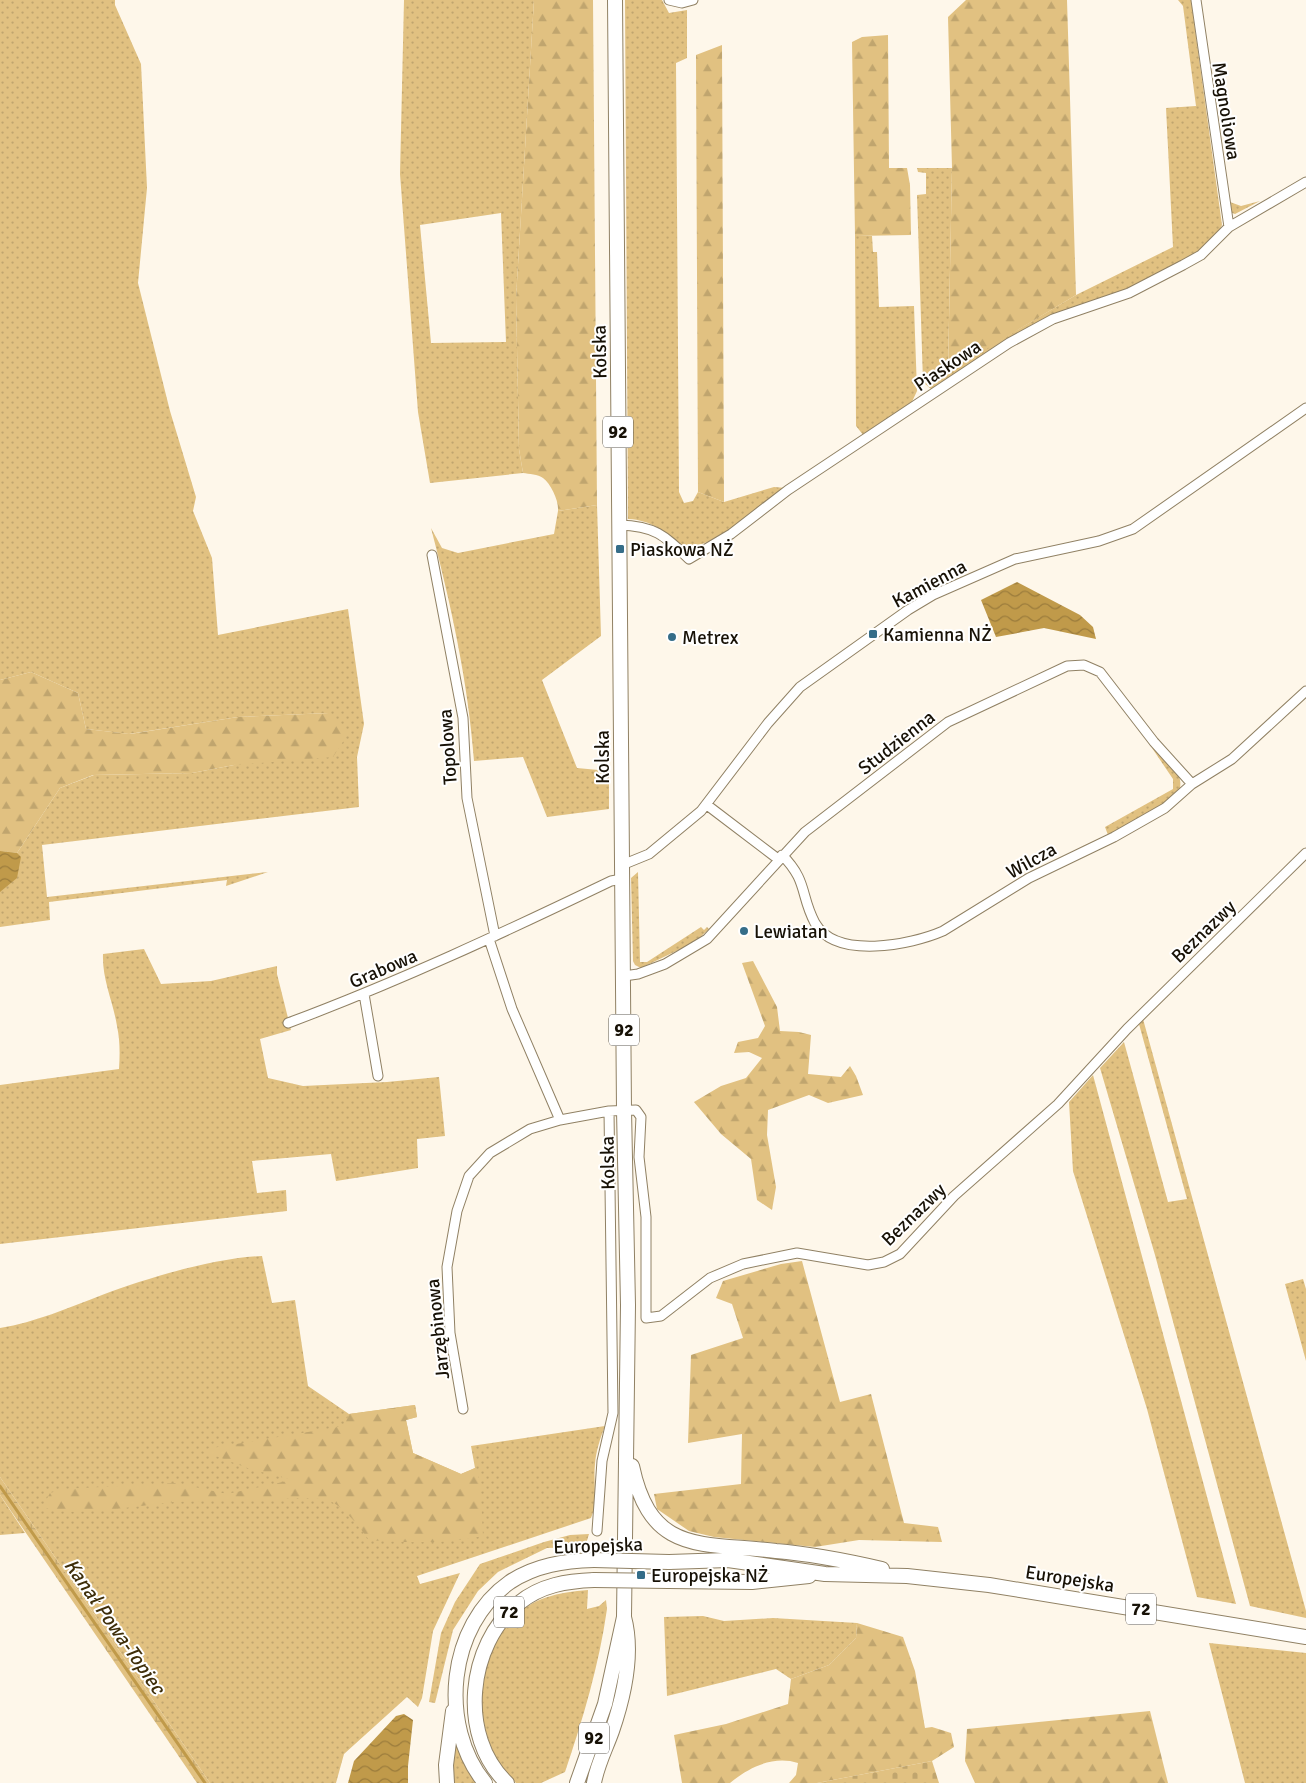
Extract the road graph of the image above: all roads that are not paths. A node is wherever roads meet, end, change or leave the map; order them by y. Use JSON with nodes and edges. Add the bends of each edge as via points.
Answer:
{"nodes":[{"id":1,"x":615,"y":0,"type":"edge"},
{"id":2,"x":669,"y":0,"type":"edge"},
{"id":3,"x":693,"y":0,"type":"edge"},
{"id":4,"x":1196,"y":0,"type":"edge"},
{"id":5,"x":1306,"y":182,"type":"edge"},
{"id":6,"x":1229,"y":227,"type":"junction"},
{"id":7,"x":1306,"y":408,"type":"edge"},
{"id":8,"x":619,"y":525,"type":"junction"},
{"id":9,"x":432,"y":555,"type":"dead end"},
{"id":10,"x":1306,"y":691,"type":"edge"},
{"id":11,"x":1192,"y":784,"type":"junction"},
{"id":12,"x":707,"y":805,"type":"junction"},
{"id":13,"x":1306,"y":853,"type":"edge"},
{"id":14,"x":780,"y":857,"type":"junction"},
{"id":15,"x":622,"y":872,"type":"junction"},
{"id":16,"x":492,"y":938,"type":"junction"},
{"id":17,"x":624,"y":976,"type":"junction"},
{"id":18,"x":364,"y":994,"type":"junction"},
{"id":19,"x":288,"y":1023,"type":"dead end"},
{"id":20,"x":378,"y":1076,"type":"dead end"},
{"id":21,"x":624,"y":1110,"type":"junction"},
{"id":22,"x":609,"y":1111,"type":"junction"},
{"id":23,"x":560,"y":1120,"type":"junction"},
{"id":24,"x":463,"y":1409,"type":"dead end"},
{"id":25,"x":627,"y":1441,"type":"junction"},
{"id":26,"x":597,"y":1531,"type":"dead end"},
{"id":27,"x":825,"y":1574,"type":"junction"},
{"id":28,"x":916,"y":1577,"type":"junction"},
{"id":29,"x":624,"y":1616,"type":"junction"},
{"id":30,"x":1306,"y":1637,"type":"edge"},
{"id":31,"x":454,"y":1705,"type":"junction"},
{"id":32,"x":447,"y":1783,"type":"edge"},
{"id":33,"x":485,"y":1783,"type":"edge"},
{"id":34,"x":507,"y":1783,"type":"edge"},
{"id":35,"x":577,"y":1783,"type":"edge"},
{"id":36,"x":594,"y":1783,"type":"edge"}],
"edges":[{"from":1,"to":8,"type":"main road","name":"Kolska","number":"92"},
{"from":2,"to":3,"type":"street","via":[[682,3]]},
{"from":4,"to":6,"type":"street","name":"Magnoliowa"},
{"from":5,"to":6,"type":"street","name":"Piaskowa"},
{"from":6,"to":8,"type":"street","name":"Piaskowa","via":[[1200,255],[1176,269],[1129,293],[1053,319],[1009,343],[689,559],[657,531],[642,526]]},
{"from":7,"to":12,"type":"street","name":"Kamienna","via":[[1133,529],[1098,541],[1015,559],[933,595],[908,610],[792,694]]},
{"from":8,"to":15,"type":"main road","name":"Kolska","number":"92"},
{"from":9,"to":16,"type":"street","name":"Topolowa","via":[[463,718],[467,798]]},
{"from":10,"to":11,"type":"street","name":"Wilcza","via":[[1232,759]]},
{"from":11,"to":14,"type":"street","name":"Wilcza","via":[[1165,808],[1138,824],[1029,878],[943,931],[917,940],[878,946],[849,944],[826,936],[811,915],[798,873]]},
{"from":11,"to":14,"type":"street","name":"Studzienna","via":[[1154,742],[1100,672],[1093,667],[1076,664],[948,722],[804,832]]},
{"from":12,"to":14,"type":"street","name":"Wilcza"},
{"from":12,"to":15,"type":"street","name":"Kamienna","via":[[690,822]]},
{"from":13,"to":21,"type":"street","name":"Beznazwy","via":[[1127,1029],[1058,1104],[954,1196],[910,1245],[884,1262],[862,1265],[797,1253],[764,1259],[722,1272],[661,1316],[646,1318],[646,1217],[640,1157],[641,1117],[636,1110]]},
{"from":14,"to":17,"type":"street","name":"Studzienna","via":[[703,942],[665,964]]},
{"from":15,"to":16,"type":"street","via":[[611,881]]},
{"from":15,"to":17,"type":"main road","name":"Kolska","number":"92"},
{"from":16,"to":18,"type":"street","name":"Grabowa"},
{"from":16,"to":23,"type":"street","name":"Topolowa","via":[[512,1009]]},
{"from":17,"to":21,"type":"main road","name":"Kolska","number":"92"},
{"from":18,"to":19,"type":"street","name":"Grabowa"},
{"from":18,"to":20,"type":"street"},
{"from":21,"to":22,"type":"street"},
{"from":21,"to":25,"type":"main road","name":"Kolska","number":"92"},
{"from":22,"to":23,"type":"street"},
{"from":22,"to":26,"type":"street","via":[[613,1413],[602,1462]]},
{"from":23,"to":24,"type":"street","name":"Jarzębinowa","via":[[530,1130],[490,1153],[469,1176],[457,1211],[446,1267],[450,1333]]},
{"from":25,"to":28,"type":"main road","number":"72","via":[[643,1504],[655,1521],[676,1536],[705,1544],[818,1555]]},
{"from":25,"to":29,"type":"main road","name":"Kolska","number":"92"},
{"from":27,"to":28,"type":"main road","name":"Europejska","number":"72"},
{"from":27,"to":31,"type":"main road","name":"Europejska","number":"72","bridge":true,"via":[[728,1560],[594,1560],[544,1566],[512,1581],[478,1615],[464,1645]]},
{"from":27,"to":34,"type":"main road","name":"Europejska","number":"72","bridge":true,"via":[[752,1582],[569,1581],[528,1597],[497,1625],[486,1646],[475,1698],[476,1726],[488,1760]]},
{"from":28,"to":30,"type":"main road","name":"Europejska","number":"72","via":[[1017,1588]]},
{"from":29,"to":35,"type":"main road","number":"92","via":[[605,1704]]},
{"from":29,"to":36,"type":"main road","number":"92","via":[[630,1637],[626,1673],[616,1718]]},
{"from":31,"to":32,"type":"main road","via":[[449,1732]]},
{"from":31,"to":33,"type":"main road","name":"Europejska","number":"72","via":[[466,1750]]}]}
